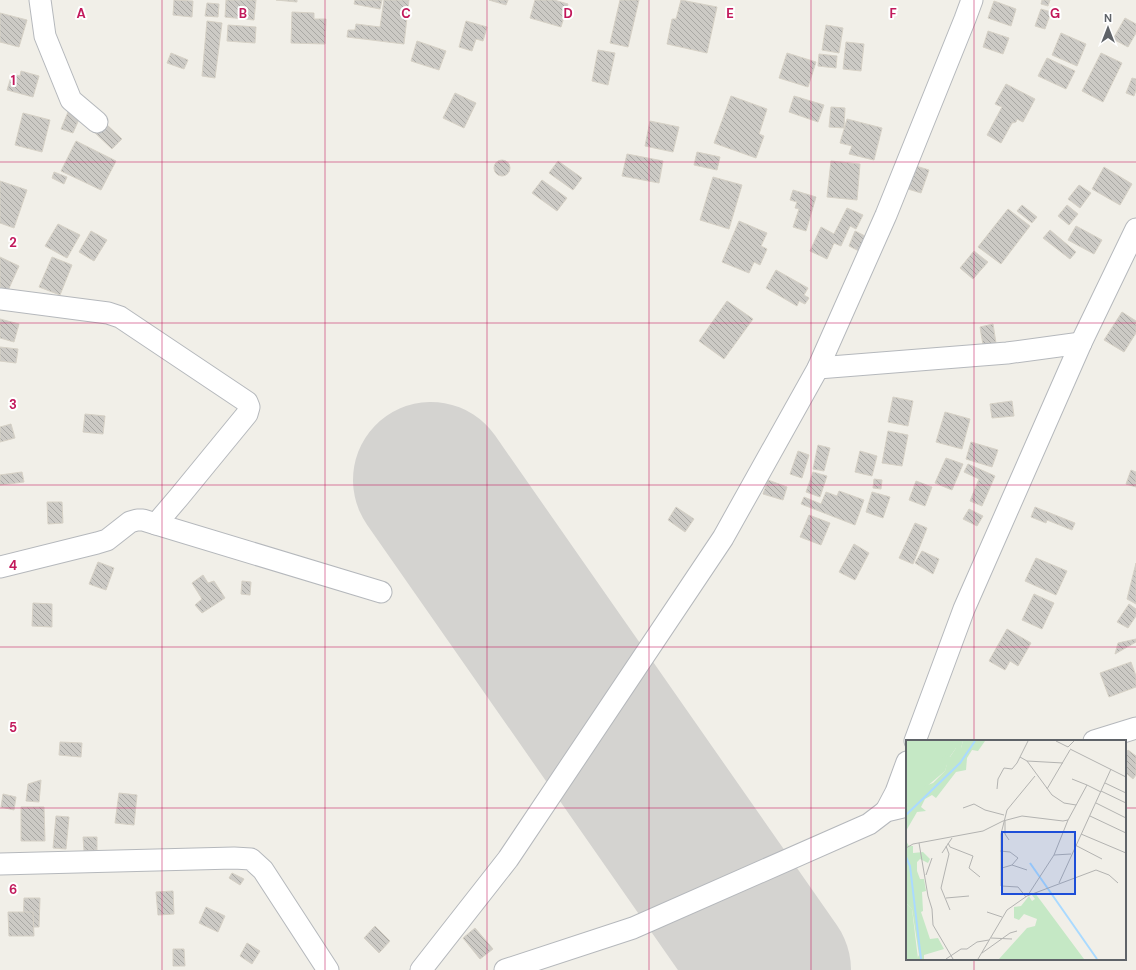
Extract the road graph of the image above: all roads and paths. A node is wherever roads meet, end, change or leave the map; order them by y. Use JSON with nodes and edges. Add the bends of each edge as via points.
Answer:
{"nodes":[{"id":1,"x":40,"y":0,"type":"edge"},
{"id":2,"x":972,"y":0,"type":"edge"},
{"id":3,"x":97,"y":122,"type":"dead end"},
{"id":4,"x":1136,"y":229,"type":"edge"},
{"id":5,"x":0,"y":299,"type":"edge"},
{"id":6,"x":1081,"y":343,"type":"junction"},
{"id":7,"x":818,"y":368,"type":"junction"},
{"id":8,"x":156,"y":524,"type":"junction"},
{"id":9,"x":0,"y":567,"type":"edge"},
{"id":10,"x":381,"y":592,"type":"dead end"},
{"id":11,"x":1136,"y":728,"type":"edge"},
{"id":12,"x":915,"y":740,"type":"edge"},
{"id":13,"x":1096,"y":740,"type":"edge"},
{"id":14,"x":906,"y":765,"type":"edge"},
{"id":15,"x":906,"y":806,"type":"edge"},
{"id":16,"x":886,"y":811,"type":"junction"},
{"id":17,"x":0,"y":864,"type":"edge"},
{"id":18,"x":328,"y":970,"type":"edge"},
{"id":19,"x":421,"y":970,"type":"edge"},
{"id":20,"x":505,"y":970,"type":"edge"}],
"edges":[{"from":1,"to":3,"type":"street","via":[[46,36],[72,100]]},
{"from":2,"to":7,"type":"street","via":[[886,215]]},
{"from":4,"to":6,"type":"street"},
{"from":5,"to":8,"type":"street","via":[[108,313],[120,317],[247,402],[247,414]]},
{"from":6,"to":7,"type":"street","via":[[1007,353]]},
{"from":6,"to":12,"type":"street","via":[[964,609]]},
{"from":7,"to":19,"type":"street","via":[[723,538],[508,859]]},
{"from":8,"to":9,"type":"street","via":[[137,520],[130,522],[107,540]]},
{"from":8,"to":10,"type":"street"},
{"from":11,"to":13,"type":"street"},
{"from":14,"to":16,"type":"street"},
{"from":15,"to":16,"type":"street"},
{"from":16,"to":20,"type":"street","via":[[868,824],[633,928]]},
{"from":17,"to":18,"type":"street","via":[[251,859],[262,870]]}]}
